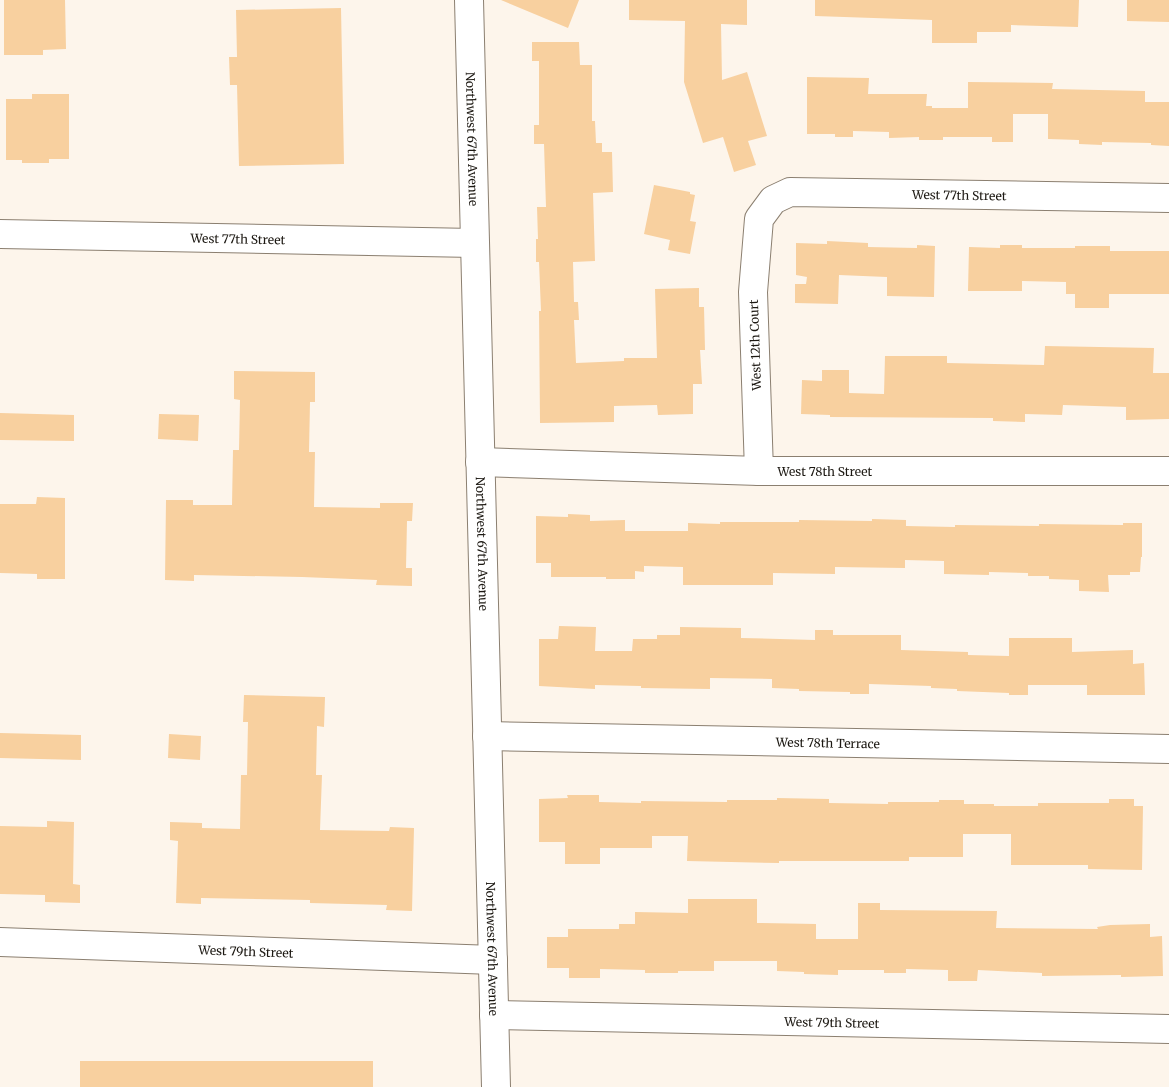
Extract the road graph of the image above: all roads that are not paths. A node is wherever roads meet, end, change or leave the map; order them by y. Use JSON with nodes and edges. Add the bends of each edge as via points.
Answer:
{"nodes":[{"id":1,"x":469,"y":0,"type":"edge"},
{"id":2,"x":1169,"y":198,"type":"edge"},
{"id":3,"x":759,"y":219,"type":"joint"},
{"id":4,"x":0,"y":234,"type":"edge"},
{"id":5,"x":474,"y":243,"type":"junction"},
{"id":6,"x":480,"y":462,"type":"junction"},
{"id":7,"x":759,"y":471,"type":"junction"},
{"id":8,"x":1169,"y":471,"type":"edge"},
{"id":9,"x":487,"y":736,"type":"junction"},
{"id":10,"x":1169,"y":749,"type":"edge"},
{"id":11,"x":0,"y":942,"type":"edge"},
{"id":12,"x":493,"y":960,"type":"junction"},
{"id":13,"x":494,"y":1015,"type":"junction"},
{"id":14,"x":1169,"y":1029,"type":"edge"},
{"id":15,"x":496,"y":1087,"type":"edge"}],
"edges":[{"from":1,"to":5,"type":"street","name":"Northwest 67th Avenue"},
{"from":2,"to":3,"type":"street","name":"West 77th Street","via":[[790,192],[774,200]]},
{"from":3,"to":7,"type":"street","name":"West 12th Court","via":[[753,292]]},
{"from":4,"to":5,"type":"street","name":"West 77th Street"},
{"from":5,"to":6,"type":"street","name":"Northwest 67th Avenue"},
{"from":6,"to":7,"type":"street","name":"West 78th Street"},
{"from":6,"to":9,"type":"street","name":"Northwest 67th Avenue"},
{"from":7,"to":8,"type":"street","name":"West 78th Street"},
{"from":9,"to":10,"type":"street","name":"West 78th Terrace"},
{"from":9,"to":12,"type":"street","name":"Northwest 67th Avenue"},
{"from":11,"to":12,"type":"street","name":"West 79th Street"},
{"from":12,"to":13,"type":"street","name":"Northwest 67th Avenue"},
{"from":13,"to":14,"type":"street","name":"West 79th Street"},
{"from":13,"to":15,"type":"street","name":"Northwest 67th Avenue"}]}
